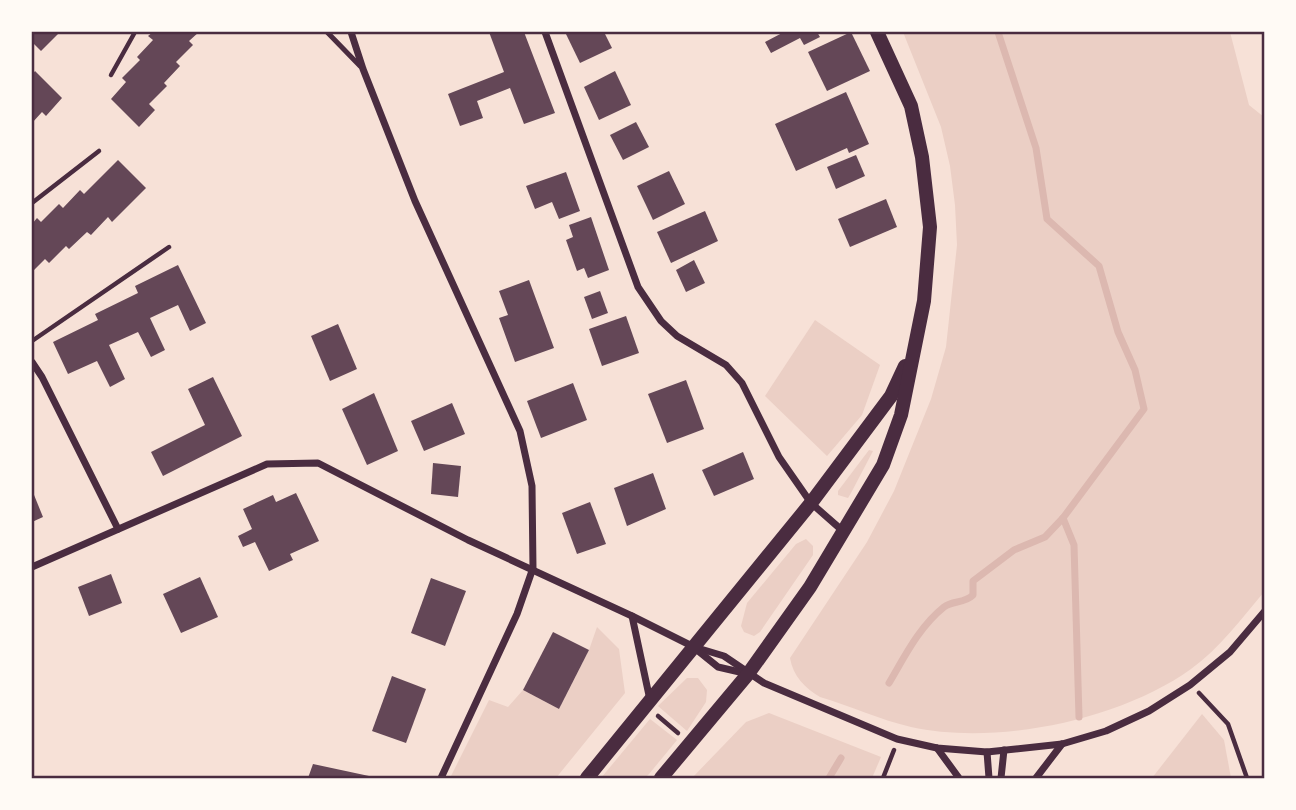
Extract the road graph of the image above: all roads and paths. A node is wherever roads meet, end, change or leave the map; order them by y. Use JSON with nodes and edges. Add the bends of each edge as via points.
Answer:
{"nodes":[{"id":1,"x":135,"y":32,"type":"edge"},
{"id":2,"x":327,"y":32,"type":"edge"},
{"id":3,"x":351,"y":32,"type":"edge"},
{"id":4,"x":545,"y":32,"type":"edge"},
{"id":5,"x":877,"y":32,"type":"edge"},
{"id":6,"x":363,"y":69,"type":"junction"},
{"id":7,"x":111,"y":75,"type":"dead end"},
{"id":8,"x":99,"y":151,"type":"dead end"},
{"id":9,"x":32,"y":203,"type":"edge"},
{"id":10,"x":169,"y":247,"type":"dead end"},
{"id":11,"x":32,"y":341,"type":"edge"},
{"id":12,"x":915,"y":346,"type":"junction"},
{"id":13,"x":32,"y":362,"type":"edge"},
{"id":14,"x":811,"y":502,"type":"junction"},
{"id":15,"x":118,"y":529,"type":"junction"},
{"id":16,"x":844,"y":533,"type":"junction"},
{"id":17,"x":32,"y":567,"type":"edge"},
{"id":18,"x":533,"y":568,"type":"junction"},
{"id":19,"x":1265,"y":612,"type":"edge"},
{"id":20,"x":632,"y":616,"type":"junction"},
{"id":21,"x":694,"y":647,"type":"junction"},
{"id":22,"x":748,"y":674,"type":"junction"},
{"id":23,"x":1191,"y":685,"type":"junction"},
{"id":24,"x":650,"y":700,"type":"junction"},
{"id":25,"x":897,"y":739,"type":"junction"},
{"id":26,"x":1062,"y":744,"type":"junction"},
{"id":27,"x":937,"y":748,"type":"junction"},
{"id":28,"x":1004,"y":750,"type":"junction"},
{"id":29,"x":987,"y":752,"type":"junction"},
{"id":30,"x":441,"y":779,"type":"edge"},
{"id":31,"x":587,"y":779,"type":"edge"},
{"id":32,"x":661,"y":779,"type":"edge"},
{"id":33,"x":883,"y":779,"type":"edge"},
{"id":34,"x":960,"y":779,"type":"edge"},
{"id":35,"x":989,"y":779,"type":"edge"},
{"id":36,"x":1001,"y":779,"type":"edge"},
{"id":37,"x":1036,"y":779,"type":"edge"},
{"id":38,"x":1247,"y":779,"type":"edge"}],
"edges":[{"from":1,"to":7,"type":"path"},
{"from":2,"to":6,"type":"lane"},
{"from":3,"to":6,"type":"street"},
{"from":4,"to":14,"type":"street","via":[[638,287],[677,336],[726,365],[742,383],[779,457]]},
{"from":5,"to":12,"type":"main road","via":[[911,106],[922,157],[930,227]]},
{"from":6,"to":18,"type":"street","via":[[415,201],[520,431],[532,486]]},
{"from":8,"to":9,"type":"path"},
{"from":10,"to":11,"type":"path"},
{"from":12,"to":14,"type":"main road","via":[[891,396]]},
{"from":12,"to":16,"type":"main road","via":[[901,415],[883,465]]},
{"from":13,"to":15,"type":"street"},
{"from":14,"to":16,"type":"street"},
{"from":14,"to":21,"type":"main road"},
{"from":15,"to":17,"type":"street"},
{"from":15,"to":18,"type":"street","via":[[267,464],[318,463]]},
{"from":16,"to":22,"type":"main road"},
{"from":18,"to":20,"type":"street"},
{"from":18,"to":30,"type":"street","via":[[517,614]]},
{"from":19,"to":23,"type":"street","via":[[1230,652]]},
{"from":20,"to":21,"type":"street"},
{"from":20,"to":24,"type":"street"},
{"from":21,"to":22,"type":"street","via":[[724,656]]},
{"from":21,"to":22,"type":"street","via":[[718,667]]},
{"from":21,"to":24,"type":"main road"},
{"from":22,"to":25,"type":"street"},
{"from":22,"to":32,"type":"main road"},
{"from":23,"to":26,"type":"street","via":[[1117,726]]},
{"from":23,"to":38,"type":"path","via":[[1228,724]]},
{"from":24,"to":31,"type":"main road"},
{"from":25,"to":27,"type":"street"},
{"from":25,"to":33,"type":"path"},
{"from":26,"to":28,"type":"street"},
{"from":26,"to":37,"type":"street"},
{"from":27,"to":29,"type":"street"},
{"from":27,"to":34,"type":"street"},
{"from":28,"to":29,"type":"street"},
{"from":28,"to":36,"type":"street"},
{"from":29,"to":35,"type":"street"}]}
